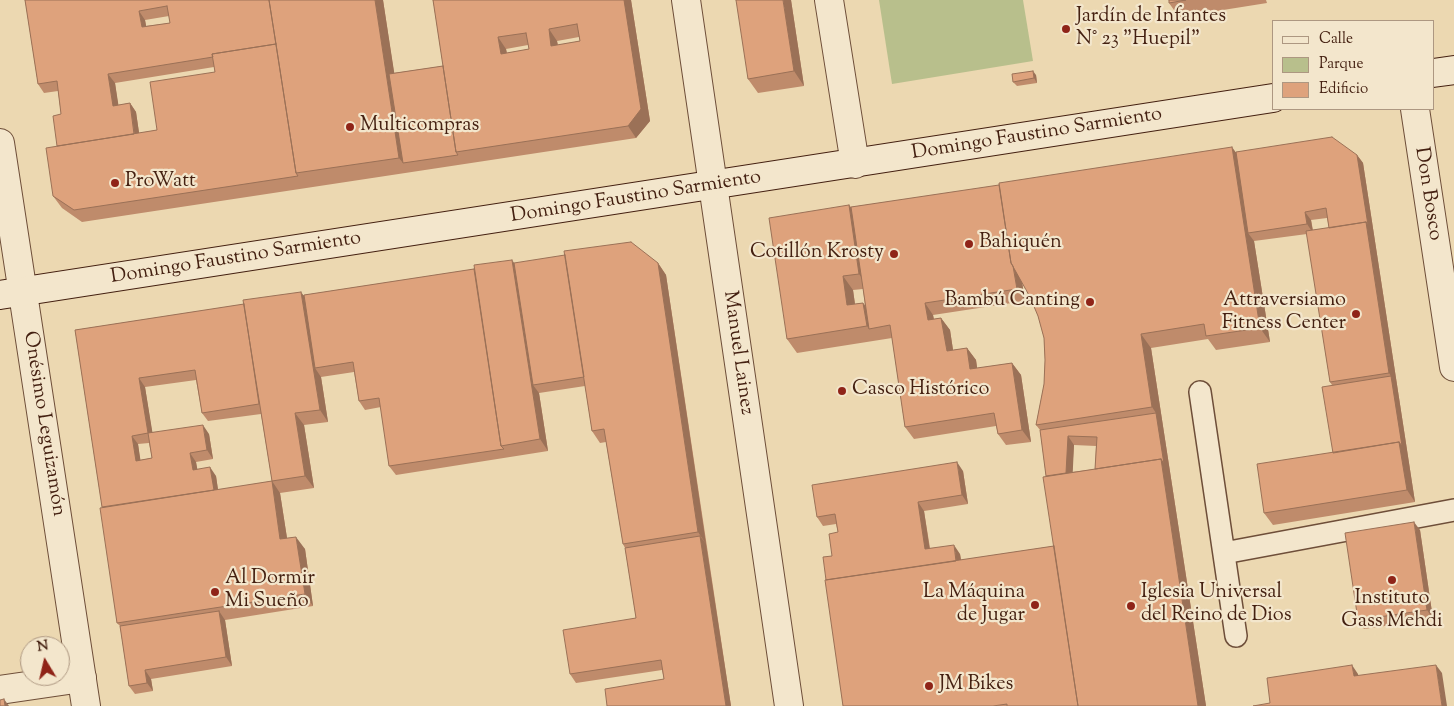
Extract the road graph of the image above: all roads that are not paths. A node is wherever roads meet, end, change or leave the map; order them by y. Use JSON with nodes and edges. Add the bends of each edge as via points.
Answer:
{"nodes":[{"id":1,"x":686,"y":0,"type":"edge"},
{"id":2,"x":829,"y":0,"type":"edge"},
{"id":3,"x":1454,"y":70,"type":"edge"},
{"id":4,"x":1434,"y":73,"type":"edge"},
{"id":5,"x":1272,"y":98,"type":"edge"},
{"id":6,"x":1415,"y":110,"type":"edge"},
{"id":7,"x":0,"y":143,"type":"edge"},
{"id":8,"x":855,"y":164,"type":"junction"},
{"id":9,"x":713,"y":186,"type":"junction"},
{"id":10,"x":11,"y":294,"type":"edge"},
{"id":11,"x":1454,"y":367,"type":"edge"},
{"id":12,"x":1200,"y":392,"type":"dead end"},
{"id":13,"x":1454,"y":510,"type":"edge"},
{"id":14,"x":1224,"y":553,"type":"junction"},
{"id":15,"x":1236,"y":636,"type":"dead end"},
{"id":16,"x":82,"y":678,"type":"junction"},
{"id":17,"x":0,"y":690,"type":"edge"},
{"id":18,"x":86,"y":706,"type":"edge"},
{"id":19,"x":789,"y":706,"type":"edge"}],
"edges":[{"from":1,"to":9,"type":"street","name":"Manuel Lainez"},
{"from":2,"to":8,"type":"street"},
{"from":3,"to":4,"type":"street"},
{"from":5,"to":8,"type":"street","name":"Domingo Faustino Sarmiento"},
{"from":6,"to":11,"type":"street","name":"Don Bosco"},
{"from":7,"to":10,"type":"street","name":"Onésimo Leguizamón"},
{"from":8,"to":9,"type":"street","name":"Domingo Faustino Sarmiento"},
{"from":9,"to":10,"type":"street","name":"Domingo Faustino Sarmiento"},
{"from":9,"to":19,"type":"street","name":"Manuel Lainez"},
{"from":10,"to":16,"type":"street","name":"Onésimo Leguizamón"},
{"from":12,"to":14,"type":"lane"},
{"from":13,"to":14,"type":"lane"},
{"from":14,"to":15,"type":"lane"},
{"from":16,"to":17,"type":"street"},
{"from":16,"to":18,"type":"street","name":"Onésimo Leguizamón"}]}
